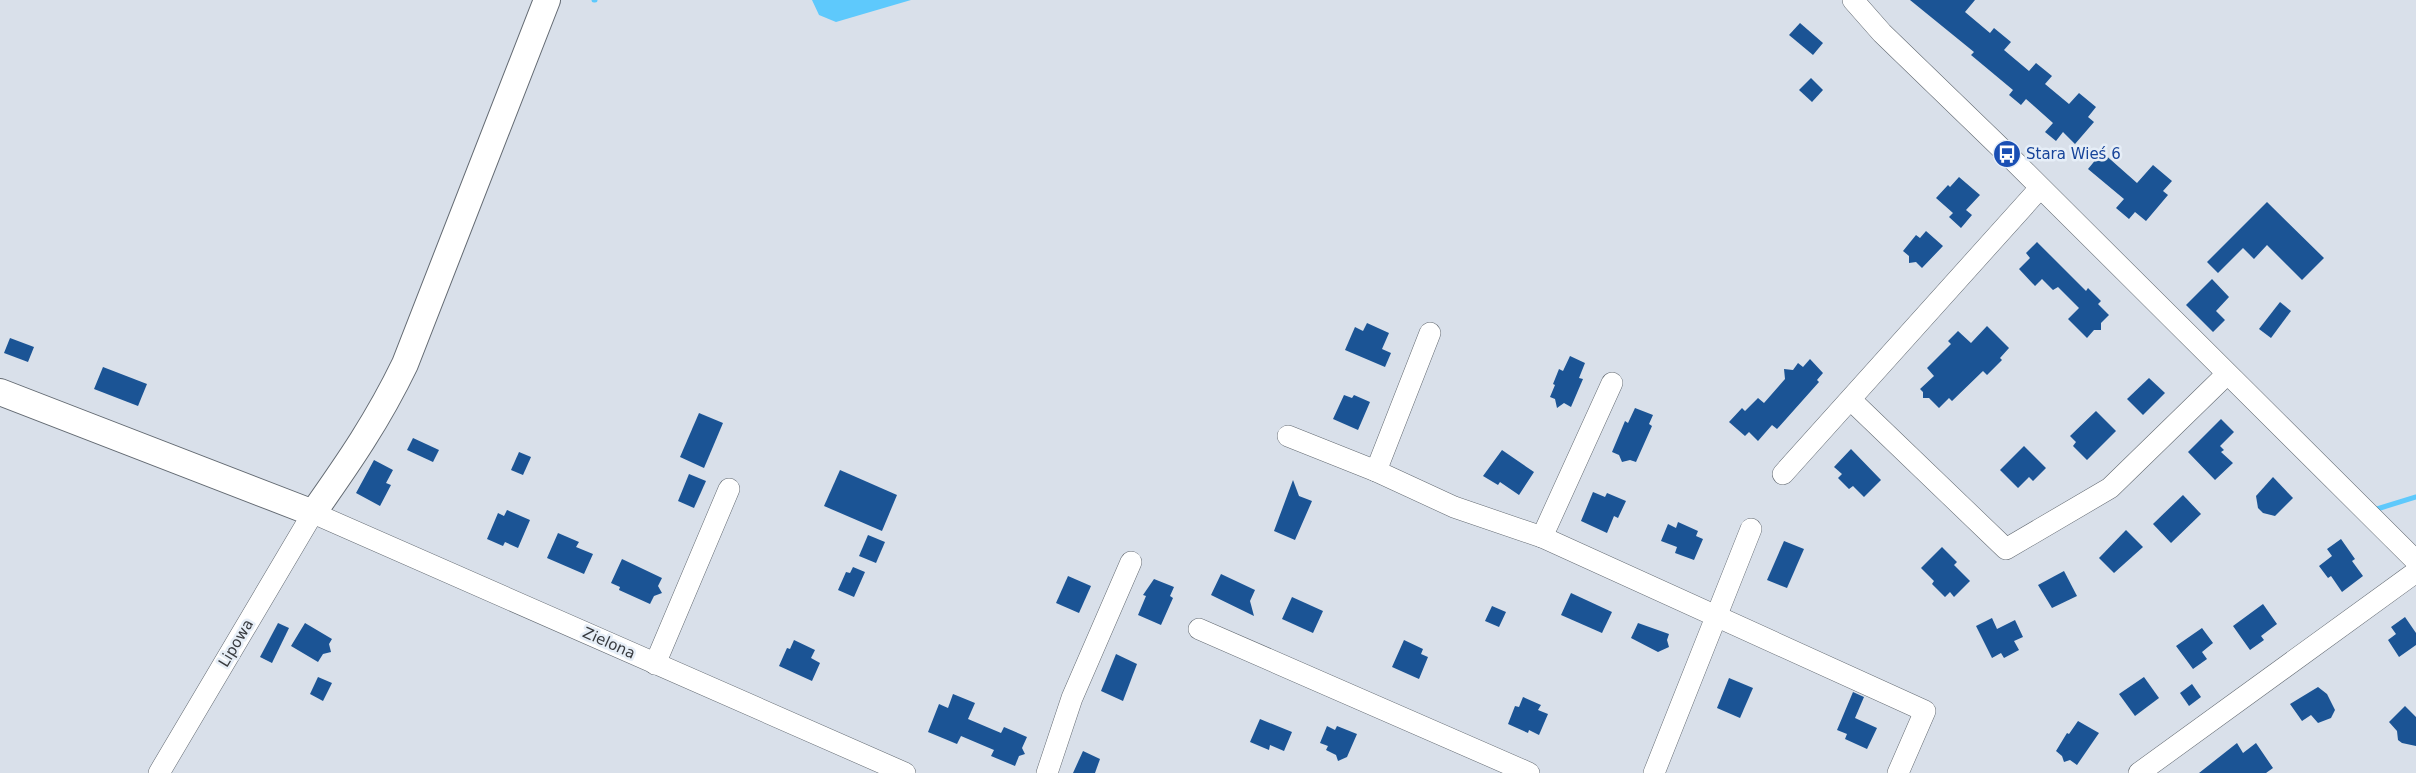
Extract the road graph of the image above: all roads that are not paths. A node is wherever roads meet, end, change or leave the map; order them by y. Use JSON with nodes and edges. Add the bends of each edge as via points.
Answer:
{"nodes":[{"id":1,"x":548,"y":0,"type":"edge"},
{"id":2,"x":1853,"y":0,"type":"edge"},
{"id":3,"x":2040,"y":188,"type":"junction"},
{"id":4,"x":1430,"y":333,"type":"dead end"},
{"id":5,"x":2227,"y":374,"type":"junction"},
{"id":6,"x":1612,"y":383,"type":"dead end"},
{"id":7,"x":0,"y":392,"type":"edge"},
{"id":8,"x":1851,"y":400,"type":"junction"},
{"id":9,"x":1288,"y":436,"type":"dead end"},
{"id":10,"x":1376,"y":471,"type":"junction"},
{"id":11,"x":1783,"y":474,"type":"dead end"},
{"id":12,"x":729,"y":489,"type":"dead end"},
{"id":13,"x":313,"y":513,"type":"junction"},
{"id":14,"x":1751,"y":529,"type":"dead end"},
{"id":15,"x":1542,"y":537,"type":"junction"},
{"id":16,"x":1131,"y":562,"type":"dead end"},
{"id":17,"x":2416,"y":562,"type":"edge"},
{"id":18,"x":2416,"y":572,"type":"edge"},
{"id":19,"x":1716,"y":615,"type":"junction"},
{"id":20,"x":1199,"y":629,"type":"dead end"},
{"id":21,"x":655,"y":664,"type":"junction"},
{"id":22,"x":159,"y":773,"type":"edge"},
{"id":23,"x":905,"y":773,"type":"edge"},
{"id":24,"x":1047,"y":773,"type":"edge"},
{"id":25,"x":1529,"y":773,"type":"edge"},
{"id":26,"x":1654,"y":773,"type":"edge"},
{"id":27,"x":1898,"y":773,"type":"edge"},
{"id":28,"x":2139,"y":773,"type":"edge"}],
"edges":[{"from":1,"to":13,"type":"street","via":[[405,364],[359,448]]},
{"from":2,"to":3,"type":"street","via":[[1882,33]]},
{"from":3,"to":5,"type":"street"},
{"from":3,"to":8,"type":"street"},
{"from":4,"to":10,"type":"street"},
{"from":5,"to":8,"type":"street","via":[[2110,488],[2006,548]]},
{"from":5,"to":17,"type":"street"},
{"from":6,"to":15,"type":"street"},
{"from":7,"to":13,"type":"street"},
{"from":8,"to":11,"type":"street"},
{"from":9,"to":10,"type":"street"},
{"from":10,"to":15,"type":"street","via":[[1454,506]]},
{"from":12,"to":21,"type":"street"},
{"from":13,"to":21,"type":"street","name":"Zielona"},
{"from":13,"to":22,"type":"street","name":"Lipowa"},
{"from":14,"to":19,"type":"street"},
{"from":15,"to":19,"type":"street"},
{"from":16,"to":24,"type":"street","via":[[1072,698]]},
{"from":18,"to":28,"type":"street"},
{"from":19,"to":26,"type":"street"},
{"from":19,"to":27,"type":"street","via":[[1925,711]]},
{"from":20,"to":25,"type":"street"},
{"from":21,"to":23,"type":"street","name":"Zielona"}]}
